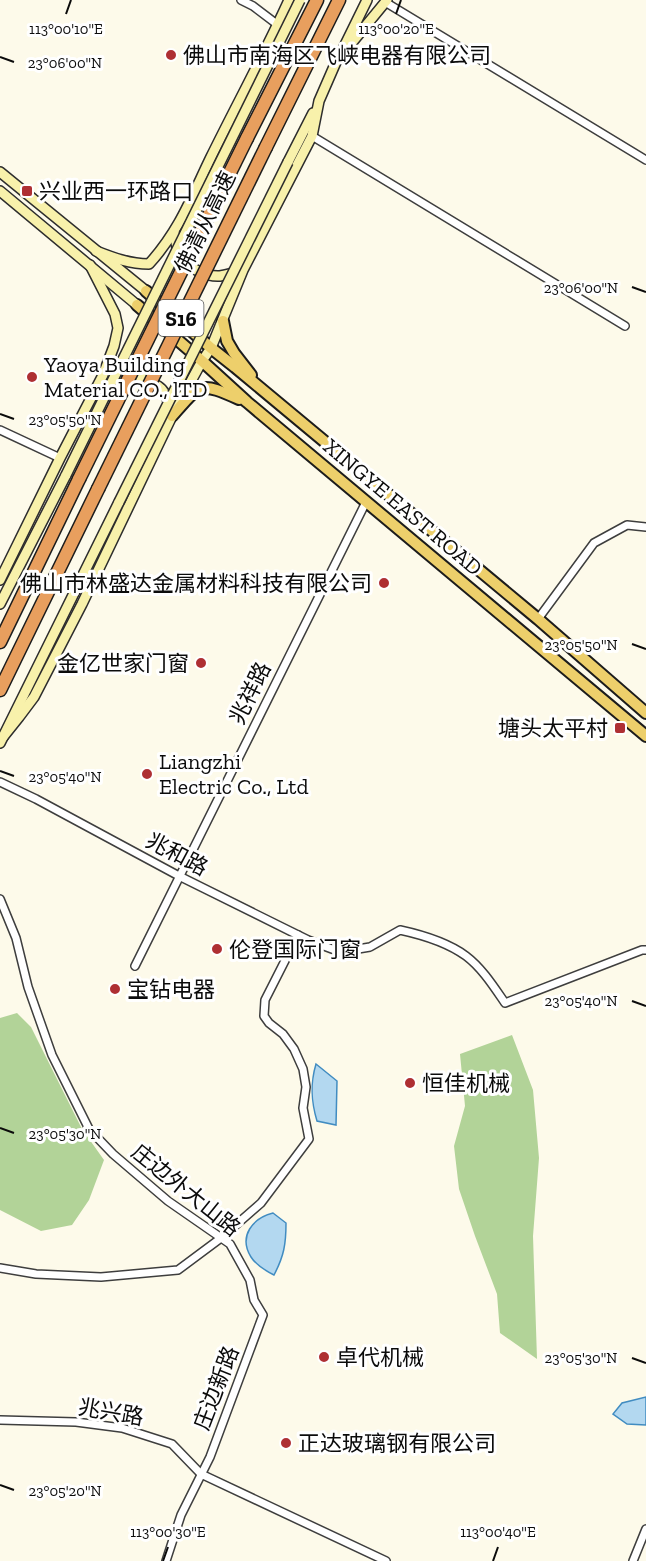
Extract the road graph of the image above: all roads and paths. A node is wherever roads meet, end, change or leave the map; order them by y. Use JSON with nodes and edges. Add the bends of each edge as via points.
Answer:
{"nodes":[{"id":1,"x":241,"y":0,"type":"edge"},
{"id":2,"x":289,"y":0,"type":"edge"},
{"id":3,"x":300,"y":0,"type":"edge"},
{"id":4,"x":317,"y":0,"type":"edge"},
{"id":5,"x":339,"y":0,"type":"edge"},
{"id":6,"x":367,"y":0,"type":"edge"},
{"id":7,"x":386,"y":1,"type":"edge"},
{"id":8,"x":278,"y":25,"type":"junction"},
{"id":9,"x":336,"y":62,"type":"junction"},
{"id":10,"x":319,"y":101,"type":"junction"},
{"id":11,"x":312,"y":136,"type":"junction"},
{"id":12,"x":646,"y":160,"type":"edge"},
{"id":13,"x":0,"y":172,"type":"edge"},
{"id":14,"x":0,"y":191,"type":"edge"},
{"id":15,"x":174,"y":232,"type":"junction"},
{"id":16,"x":96,"y":251,"type":"junction"},
{"id":17,"x":90,"y":265,"type":"junction"},
{"id":18,"x":243,"y":270,"type":"junction"},
{"id":19,"x":146,"y":291,"type":"joint"},
{"id":20,"x":137,"y":305,"type":"joint"},
{"id":21,"x":223,"y":321,"type":"junction"},
{"id":22,"x":625,"y":326,"type":"dead end"},
{"id":23,"x":211,"y":348,"type":"junction"},
{"id":24,"x":202,"y":361,"type":"junction"},
{"id":25,"x":103,"y":375,"type":"junction"},
{"id":26,"x":267,"y":394,"type":"junction"},
{"id":27,"x":247,"y":402,"type":"junction"},
{"id":28,"x":172,"y":416,"type":"junction"},
{"id":29,"x":0,"y":430,"type":"edge"},
{"id":30,"x":60,"y":458,"type":"junction"},
{"id":31,"x":366,"y":502,"type":"junction"},
{"id":32,"x":646,"y":527,"type":"edge"},
{"id":33,"x":0,"y":580,"type":"edge"},
{"id":34,"x":0,"y":604,"type":"edge"},
{"id":35,"x":538,"y":619,"type":"junction"},
{"id":36,"x":0,"y":642,"type":"edge"},
{"id":37,"x":0,"y":690,"type":"edge"},
{"id":38,"x":646,"y":714,"type":"edge"},
{"id":39,"x":646,"y":736,"type":"edge"},
{"id":40,"x":2,"y":740,"type":"edge"},
{"id":41,"x":0,"y":782,"type":"edge"},
{"id":42,"x":179,"y":876,"type":"junction"},
{"id":43,"x":0,"y":899,"type":"edge"},
{"id":44,"x":298,"y":935,"type":"junction"},
{"id":45,"x":646,"y":950,"type":"edge"},
{"id":46,"x":135,"y":966,"type":"dead end"},
{"id":47,"x":221,"y":1238,"type":"junction"},
{"id":48,"x":0,"y":1268,"type":"edge"},
{"id":49,"x":264,"y":1315,"type":"joint"},
{"id":50,"x":0,"y":1420,"type":"edge"},
{"id":51,"x":201,"y":1474,"type":"junction"},
{"id":52,"x":646,"y":1529,"type":"edge"},
{"id":53,"x":166,"y":1561,"type":"edge"},
{"id":54,"x":386,"y":1561,"type":"edge"},
{"id":55,"x":633,"y":1561,"type":"edge"}],
"edges":[{"from":1,"to":8,"type":"street"},
{"from":2,"to":8,"type":"main road"},
{"from":3,"to":34,"type":"main road","bridge":true},
{"from":4,"to":36,"type":"highway","name":"佛清从高速","number":"S16","bridge":true},
{"from":5,"to":37,"type":"highway","name":"佛清从高速","number":"S16","bridge":true},
{"from":6,"to":9,"type":"main road"},
{"from":7,"to":9,"type":"main road"},
{"from":7,"to":12,"type":"street"},
{"from":8,"to":15,"type":"main road"},
{"from":9,"to":10,"type":"main road"},
{"from":10,"to":11,"type":"main road"},
{"from":10,"to":40,"type":"main road","bridge":true},
{"from":11,"to":18,"type":"main road"},
{"from":11,"to":22,"type":"street"},
{"from":13,"to":16,"type":"main road"},
{"from":14,"to":17,"type":"main road"},
{"from":15,"to":16,"type":"main road","via":[[149,264],[124,262]]},
{"from":15,"to":18,"type":"main road","via":[[179,254],[190,267],[216,276]]},
{"from":16,"to":19,"type":"main road"},
{"from":17,"to":20,"type":"main road"},
{"from":17,"to":25,"type":"main road","via":[[118,328]]},
{"from":18,"to":21,"type":"main road"},
{"from":19,"to":23,"type":"main road","name":"XINGYE EAST ROAD"},
{"from":20,"to":24,"type":"main road","name":"XINGYE EAST ROAD"},
{"from":21,"to":23,"type":"main road"},
{"from":21,"to":26,"type":"main road","via":[[234,353]]},
{"from":23,"to":24,"type":"main road"},
{"from":23,"to":26,"type":"main road","name":"XINGYE EAST ROAD"},
{"from":24,"to":27,"type":"main road","name":"XINGYE EAST ROAD"},
{"from":24,"to":28,"type":"main road"},
{"from":25,"to":28,"type":"main road","via":[[117,370],[128,372],[158,386],[166,394]]},
{"from":25,"to":30,"type":"main road"},
{"from":26,"to":35,"type":"main road","name":"XINGYE EAST ROAD"},
{"from":27,"to":28,"type":"main road","via":[[220,390],[200,388]]},
{"from":27,"to":31,"type":"main road","name":"XINGYE EAST ROAD"},
{"from":28,"to":40,"type":"main road","via":[[34,697]]},
{"from":29,"to":30,"type":"street"},
{"from":30,"to":33,"type":"main road"},
{"from":31,"to":39,"type":"main road","name":"XINGYE EAST ROAD"},
{"from":31,"to":42,"type":"street","name":"兆祥路"},
{"from":32,"to":35,"type":"street","via":[[627,525],[594,543]]},
{"from":35,"to":38,"type":"main road","name":"XINGYE EAST ROAD"},
{"from":41,"to":42,"type":"street","name":"兆和路"},
{"from":42,"to":44,"type":"street","name":"兆和路"},
{"from":42,"to":46,"type":"street","name":"兆祥路"},
{"from":43,"to":47,"type":"street","name":"庄边外大山路","via":[[52,1055],[89,1129],[168,1201]]},
{"from":44,"to":45,"type":"street","name":"兆和路","via":[[340,952],[370,947],[400,930],[432,938],[466,956],[505,1004]]},
{"from":44,"to":47,"type":"street","via":[[265,1000],[264,1016],[283,1034],[303,1068],[303,1108],[309,1139],[261,1203]]},
{"from":47,"to":48,"type":"street","via":[[178,1270],[101,1277]]},
{"from":47,"to":49,"type":"street","name":"庄边外大山路","via":[[230,1244]]},
{"from":49,"to":51,"type":"street","name":"庄边新路"},
{"from":50,"to":51,"type":"street","name":"兆兴路","via":[[122,1428],[172,1444]]},
{"from":51,"to":53,"type":"street","name":"庄边新路","via":[[181,1515]]},
{"from":51,"to":54,"type":"street"},
{"from":52,"to":55,"type":"street"}]}
